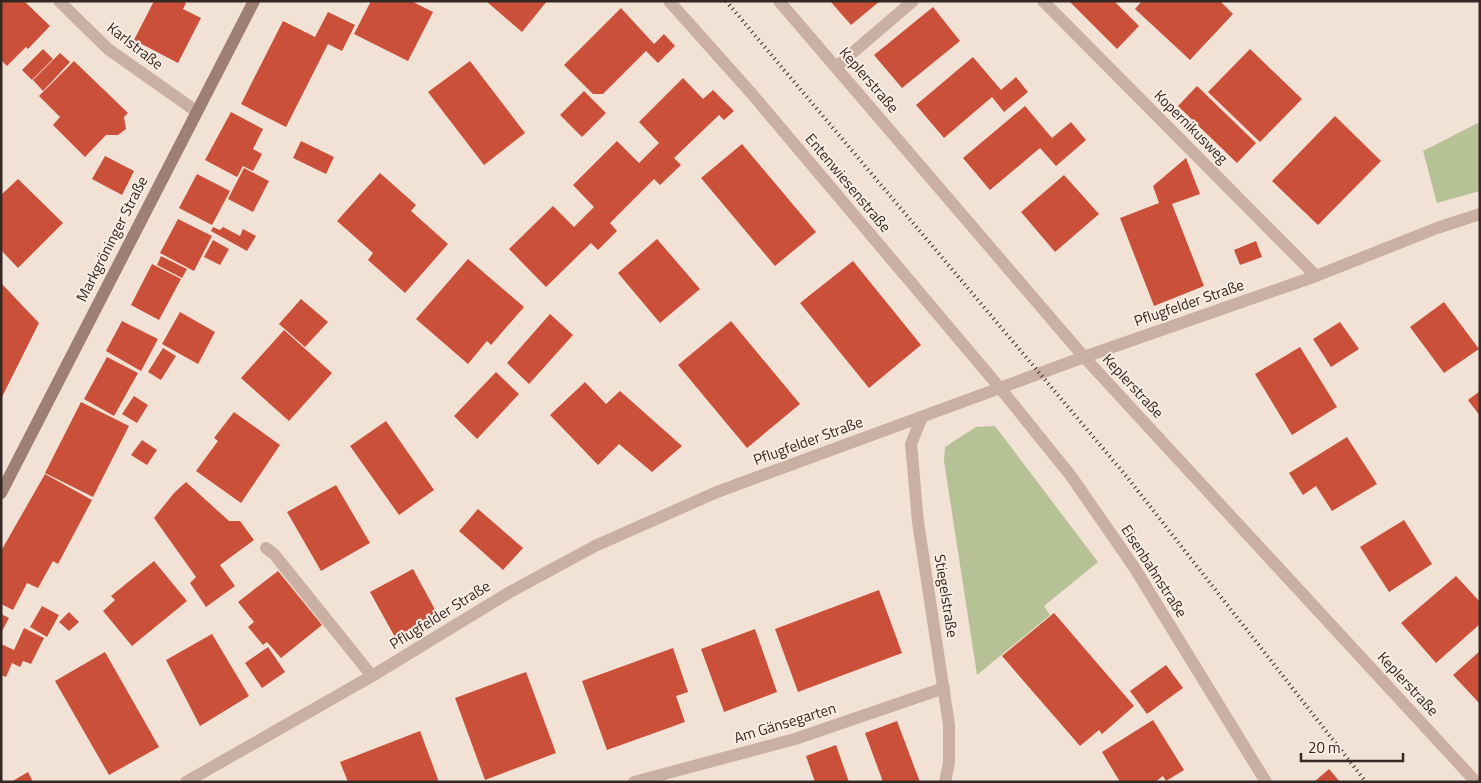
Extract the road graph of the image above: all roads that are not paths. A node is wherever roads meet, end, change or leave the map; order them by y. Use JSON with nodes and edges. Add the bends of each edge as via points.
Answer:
{"nodes":[{"id":1,"x":59,"y":1,"type":"edge"},
{"id":2,"x":254,"y":1,"type":"edge"},
{"id":3,"x":669,"y":1,"type":"edge"},
{"id":4,"x":779,"y":1,"type":"edge"},
{"id":5,"x":913,"y":1,"type":"edge"},
{"id":6,"x":1043,"y":1,"type":"edge"},
{"id":7,"x":836,"y":67,"type":"junction"},
{"id":8,"x":196,"y":111,"type":"junction"},
{"id":9,"x":1480,"y":214,"type":"edge"},
{"id":10,"x":1316,"y":276,"type":"junction"},
{"id":11,"x":1084,"y":357,"type":"junction"},
{"id":12,"x":1000,"y":388,"type":"junction"},
{"id":13,"x":922,"y":417,"type":"junction"},
{"id":14,"x":1,"y":493,"type":"edge"},
{"id":15,"x":266,"y":548,"type":"dead end"},
{"id":16,"x":372,"y":676,"type":"junction"},
{"id":17,"x":944,"y":688,"type":"junction"},
{"id":18,"x":186,"y":782,"type":"edge"},
{"id":19,"x":634,"y":782,"type":"edge"},
{"id":20,"x":945,"y":782,"type":"edge"},
{"id":21,"x":1266,"y":782,"type":"edge"},
{"id":22,"x":1476,"y":782,"type":"edge"}],
"edges":[{"from":1,"to":8,"type":"street","name":"Karlstraße","via":[[108,49]]},
{"from":2,"to":8,"type":"street","name":"Markgröninger Straße"},
{"from":3,"to":12,"type":"street","name":"Entenwiesenstraße","via":[[752,94]]},
{"from":4,"to":7,"type":"street","name":"Keplerstraße"},
{"from":5,"to":7,"type":"street"},
{"from":6,"to":10,"type":"street","name":"Kopernikusweg"},
{"from":7,"to":11,"type":"street","name":"Keplerstraße"},
{"from":8,"to":14,"type":"street","name":"Markgröninger Straße"},
{"from":9,"to":10,"type":"street","name":"Pflugfelder Straße"},
{"from":10,"to":11,"type":"street","name":"Pflugfelder Straße"},
{"from":11,"to":12,"type":"street","name":"Pflugfelder Straße"},
{"from":11,"to":22,"type":"street","name":"Keplerstraße"},
{"from":12,"to":13,"type":"street","name":"Pflugfelder Straße"},
{"from":12,"to":21,"type":"street","name":"Eisenbahnstraße","via":[[1071,476],[1134,567]]},
{"from":13,"to":16,"type":"street","name":"Pflugfelder Straße","via":[[717,492],[595,546],[510,592]]},
{"from":13,"to":17,"type":"street","name":"Stiegelstraße","via":[[911,444],[918,522]]},
{"from":15,"to":16,"type":"street"},
{"from":16,"to":18,"type":"street","name":"Pflugfelder Straße"},
{"from":17,"to":19,"type":"street","name":"Am Gänsegarten","via":[[795,739]]},
{"from":17,"to":20,"type":"street","name":"Stiegelstraße","via":[[949,725],[949,763]]}]}
